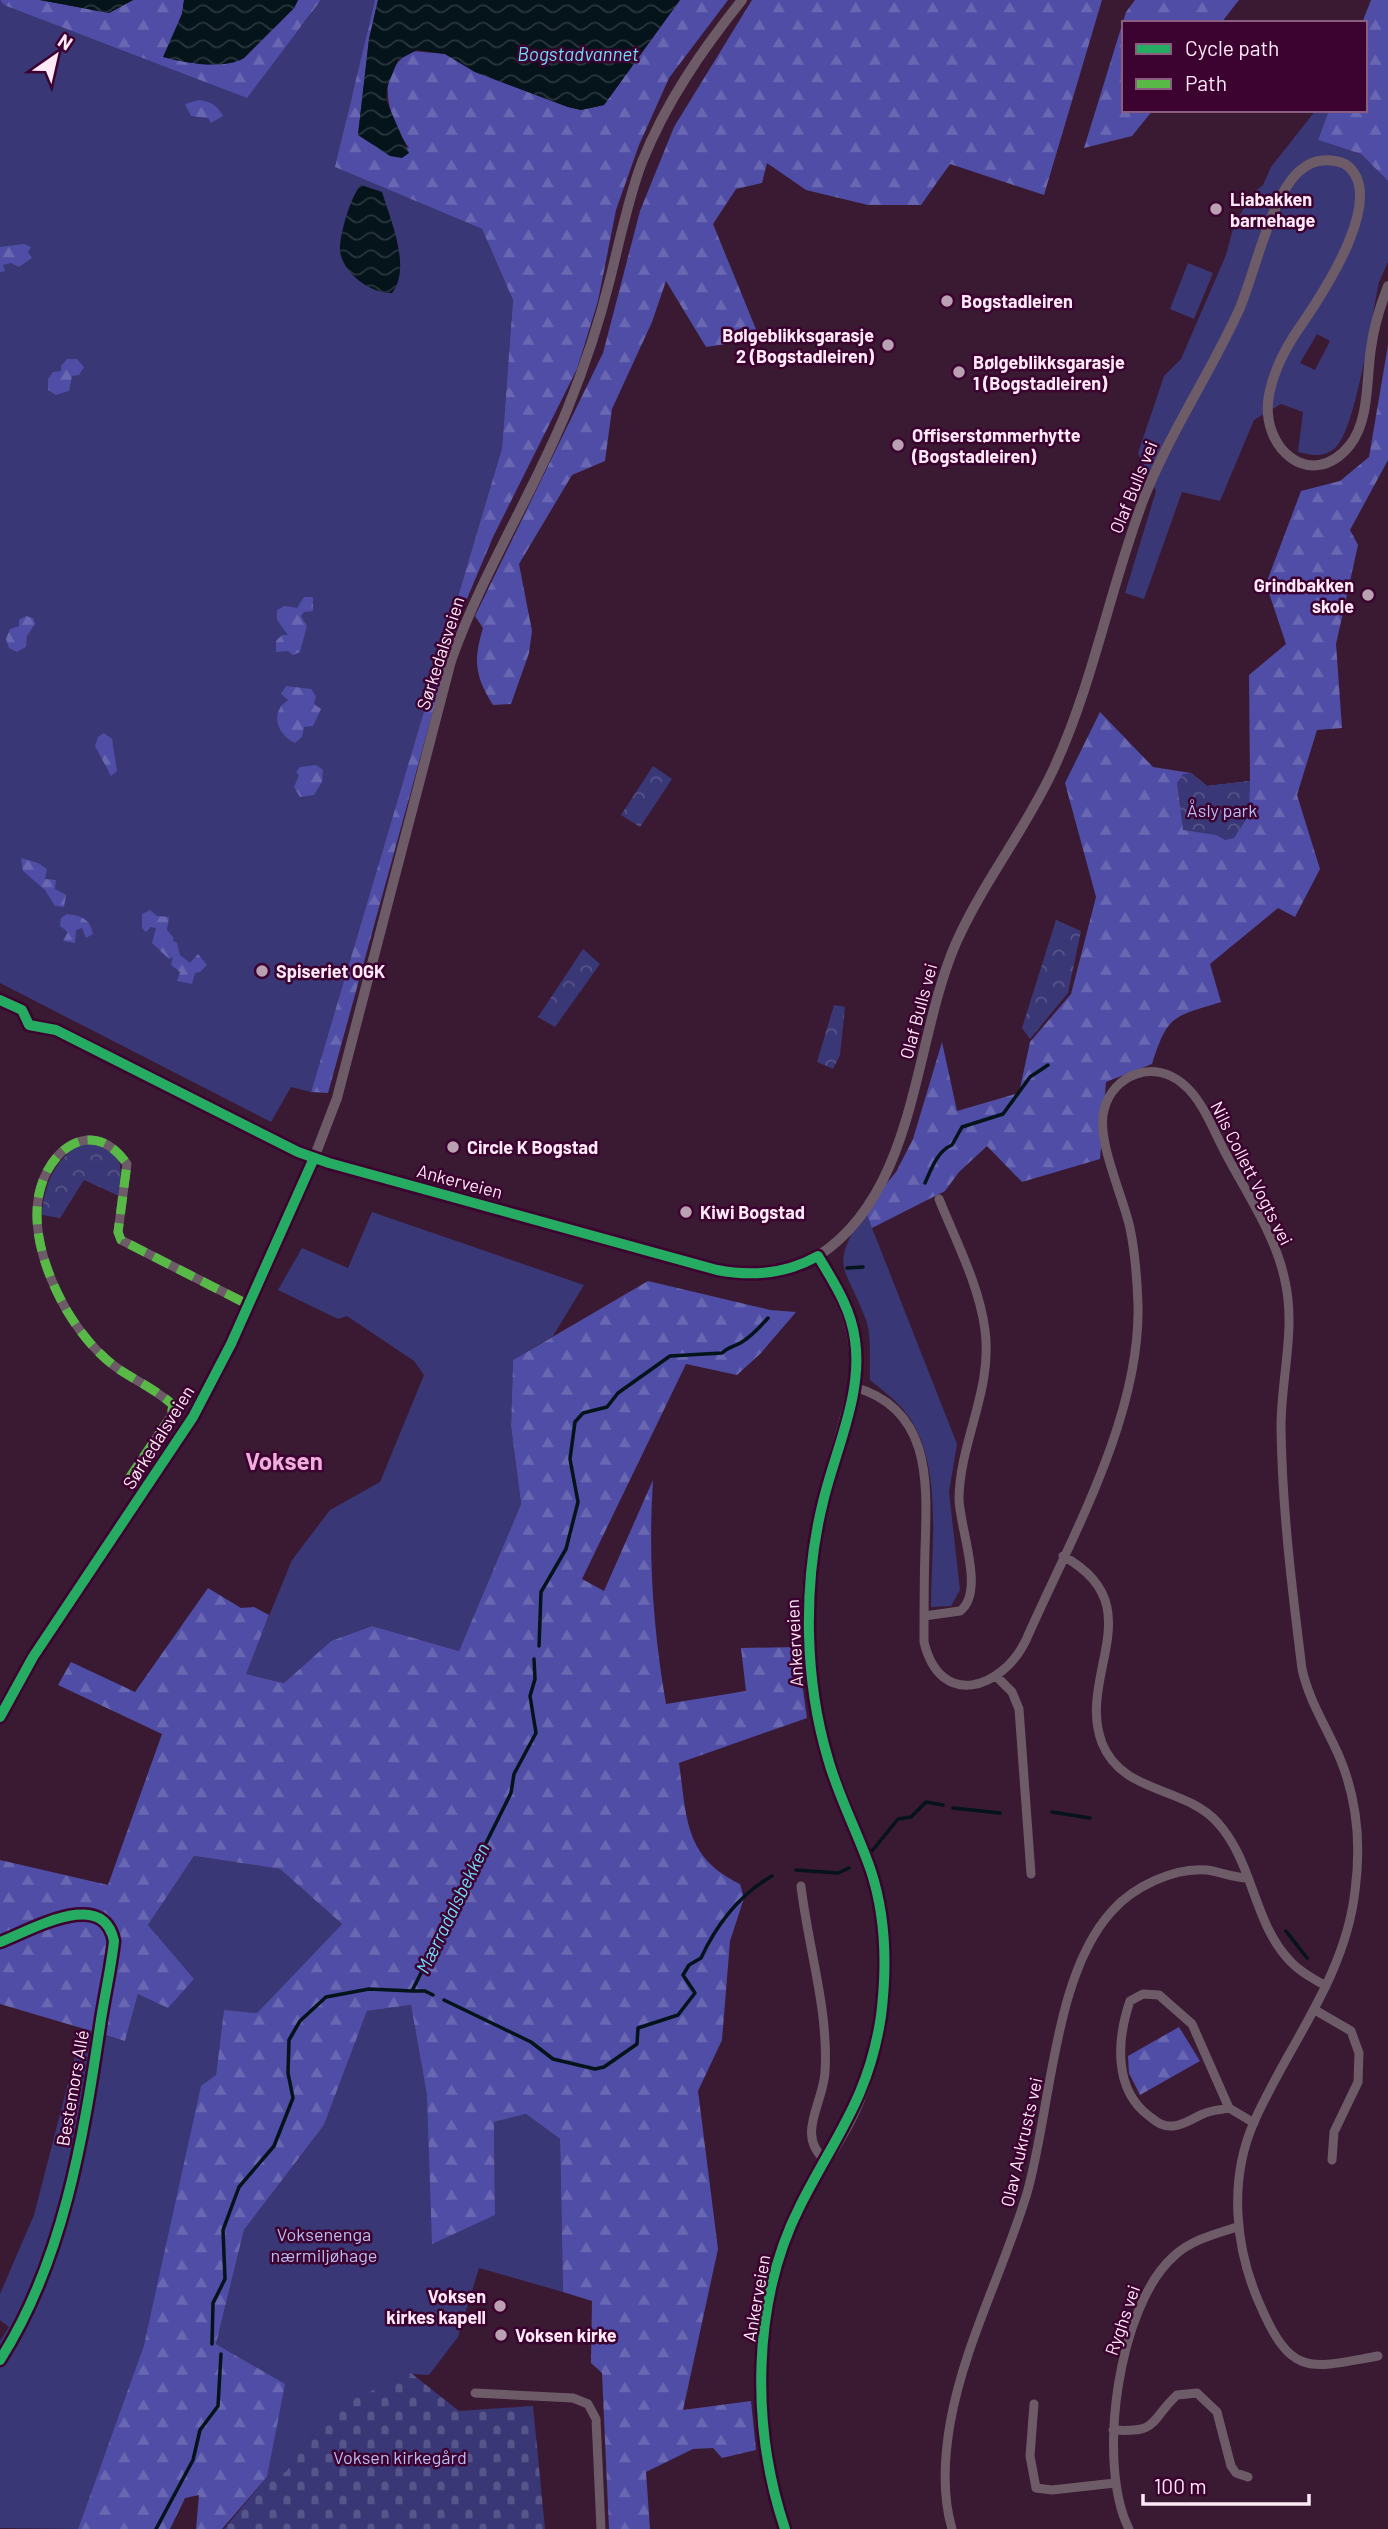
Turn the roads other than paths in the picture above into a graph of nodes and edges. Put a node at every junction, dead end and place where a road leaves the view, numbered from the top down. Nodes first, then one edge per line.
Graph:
1 (743, 0) edge
2 (1370, 184) dead end
3 (1361, 247) dead end
4 (1388, 286) edge
5 (314, 1158) junction
6 (874, 1192) joint
7 (939, 1199) dead end
8 (818, 1256) junction
9 (248, 1305) junction
10 (854, 1387) junction
11 (128, 1480) dead end
12 (1063, 1556) junction
13 (924, 1616) junction
14 (997, 1677) junction
15 (0, 1717) edge
16 (1031, 1874) dead end
17 (1248, 1878) junction
18 (800, 1886) dead end
19 (1326, 1986) junction
20 (1315, 2010) junction
21 (1229, 2108) junction
22 (1254, 2123) junction
23 (1332, 2160) dead end
24 (826, 2161) junction
25 (1237, 2227) junction
26 (1378, 2356) dead end
27 (475, 2393) dead end
28 (1034, 2404) dead end
29 (1113, 2430) junction
30 (1248, 2477) dead end
31 (1115, 2483) junction
32 (601, 2529) edge
33 (785, 2529) edge
34 (952, 2529) edge
35 (1129, 2529) edge

1 - 5 street, Sørkedalsveien
2 - 6 street, Olaf Bulls vei
3 - 4 street
5 - 8 main road, Ankerveien
5 - 9 main road, Sørkedalsveien
6 - 8 street, Ankerveien
7 - 13 street
8 - 10 main road, Ankerveien
9 - 11 street, Sørkedalsveien
9 - 15 main road, Sørkedalsveien
10 - 13 street
10 - 24 main road, Ankerveien
12 - 14 street, Nils Collett Vogts vei
12 - 17 street
12 - 19 street, Nils Collett Vogts vei
13 - 14 street
14 - 16 street
17 - 19 street
17 - 34 street, Olav Aukrusts vei
18 - 24 street
19 - 20 street, Nils Collett Vogts vei
20 - 22 street, Nils Collett Vogts vei
20 - 23 street
21 - 21 street
21 - 22 street
22 - 25 street, Nils Collett Vogts vei
24 - 33 main road, Ankerveien
25 - 26 street, Nils Collett Vogts vei
25 - 29 street, Ryghs vei
27 - 32 street
28 - 31 street
29 - 30 street
29 - 31 street, Ryghs vei
31 - 35 street, Ryghs vei

